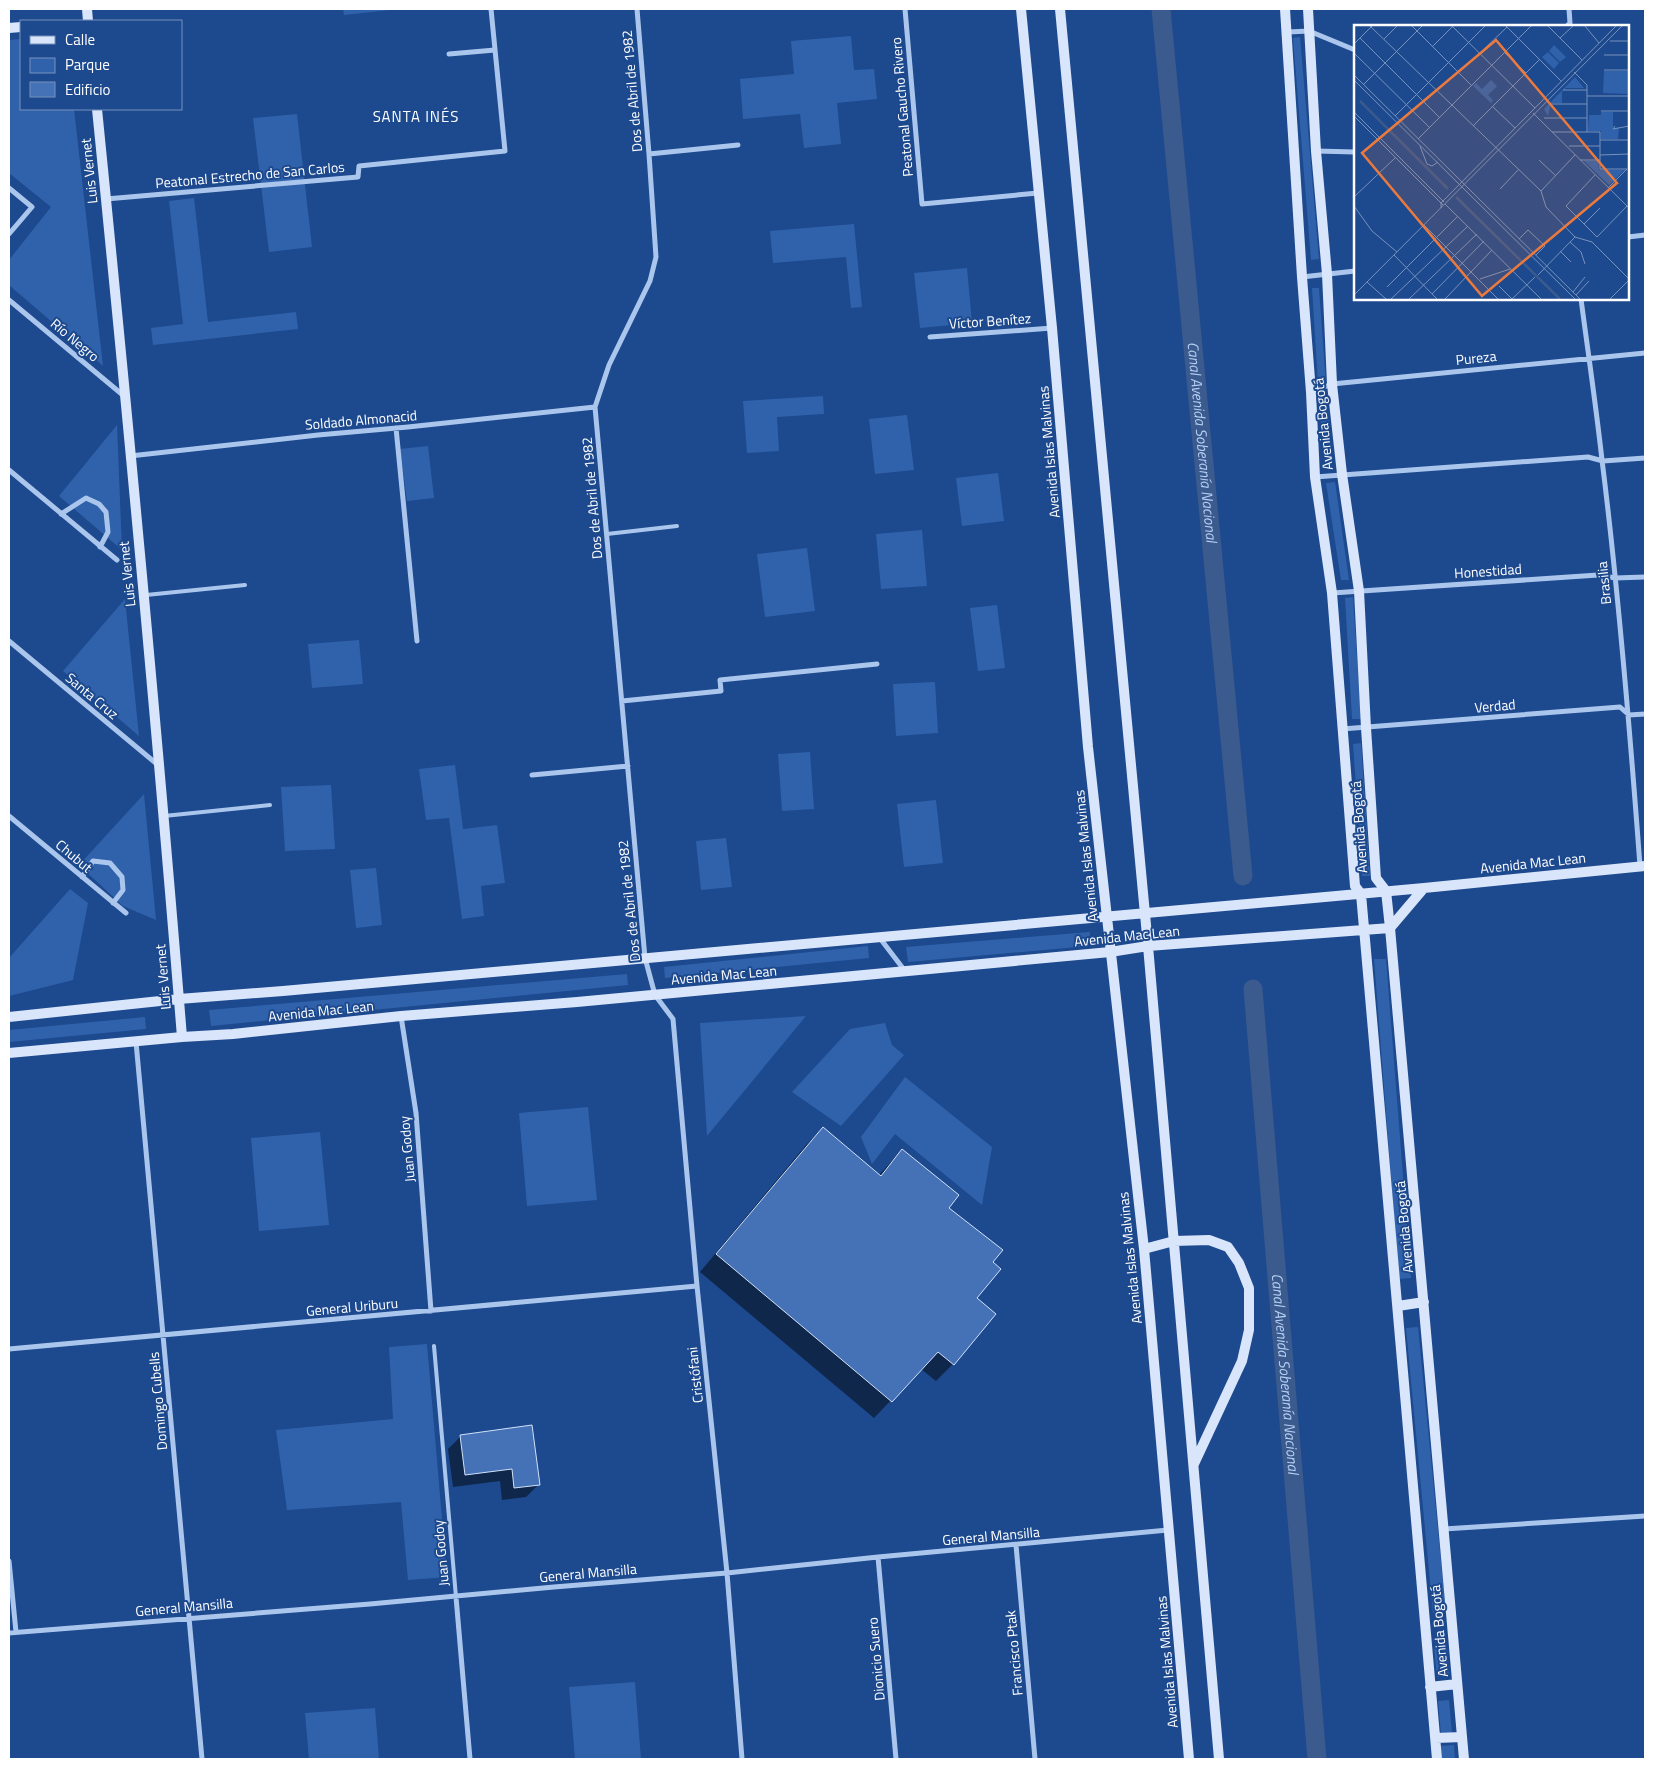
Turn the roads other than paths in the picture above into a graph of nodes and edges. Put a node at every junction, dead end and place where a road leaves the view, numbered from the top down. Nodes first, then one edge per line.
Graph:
1 (491, 9) edge
2 (637, 9) edge
3 (905, 9) edge
4 (1021, 9) edge
5 (1060, 9) edge
6 (1285, 9) edge
7 (1308, 9) edge
8 (1569, 9) edge
9 (1568, 25) edge
10 (1310, 31) junction
11 (1288, 32) junction
12 (495, 50) junction
13 (1354, 50) edge
14 (449, 54) dead end
15 (96, 110) edge
16 (738, 145) dead end
17 (1316, 151) junction
18 (1354, 152) edge
19 (649, 154) junction
20 (9, 188) edge
21 (1038, 193) junction
22 (106, 199) junction
23 (9, 234) edge
24 (1645, 235) edge
25 (1629, 237) edge
26 (1354, 271) edge
27 (1327, 274) junction
28 (1302, 277) junction
29 (9, 300) edge
30 (1581, 300) edge
31 (1052, 328) junction
32 (930, 337) dead end
33 (1645, 352) edge
34 (1589, 358) junction
35 (1332, 384) junction
36 (1311, 392) junction
37 (126, 398) junction
38 (595, 407) junction
39 (396, 428) junction
40 (130, 456) junction
41 (1645, 458) edge
42 (1602, 461) junction
43 (9, 470) edge
44 (1342, 474) junction
45 (1315, 477) junction
46 (61, 514) junction
47 (677, 526) dead end
48 (607, 534) junction
49 (100, 546) junction
50 (117, 560) dead end
51 (1645, 577) edge
52 (1615, 578) junction
53 (246, 585) dead end
54 (1359, 591) junction
55 (1332, 593) junction
56 (143, 595) junction
57 (417, 641) dead end
58 (9, 642) edge
59 (877, 664) dead end
60 (622, 701) junction
61 (1645, 714) edge
62 (1629, 715) junction
63 (1366, 728) junction
64 (1342, 729) junction
65 (628, 766) junction
66 (160, 767) junction
67 (532, 775) dead end
68 (270, 806) dead end
69 (9, 816) edge
70 (164, 816) junction
71 (1643, 866) edge
72 (82, 877) junction
73 (1424, 888) junction
74 (1386, 891) junction
75 (1361, 894) junction
76 (113, 903) junction
77 (126, 913) dead end
78 (1145, 913) junction
79 (1106, 917) junction
80 (1390, 928) junction
81 (1365, 930) junction
82 (879, 937) junction
83 (1148, 946) junction
84 (1110, 952) junction
85 (645, 958) junction
86 (905, 971) junction
87 (654, 995) junction
88 (179, 999) junction
89 (401, 1016) junction
90 (9, 1017) edge
91 (182, 1037) junction
92 (136, 1042) junction
93 (9, 1053) edge
94 (1174, 1241) junction
95 (1144, 1249) junction
96 (697, 1286) junction
97 (1424, 1302) junction
98 (1398, 1306) junction
99 (432, 1312) junction
100 (163, 1335) junction
101 (434, 1346) dead end
102 (9, 1349) edge
103 (1194, 1465) junction
104 (1645, 1516) edge
105 (1444, 1529) junction
106 (1168, 1530) junction
107 (1016, 1545) junction
108 (878, 1557) junction
109 (9, 1561) edge
110 (726, 1573) junction
111 (456, 1597) junction
112 (189, 1618) junction
113 (16, 1632) junction
114 (9, 1633) edge
115 (1457, 1684) junction
116 (1430, 1687) junction
117 (1462, 1737) junction
118 (1436, 1738) junction
119 (202, 1759) edge
120 (470, 1759) edge
121 (742, 1759) edge
122 (896, 1759) edge
123 (1035, 1759) edge
124 (1189, 1759) edge
125 (1219, 1759) edge
126 (1437, 1759) edge
127 (1464, 1759) edge

1 - 12 street
2 - 19 street, Dos de Abril de 1982
3 - 21 street, Peatonal Gaucho Rivero
4 - 21 main road, Avenida Islas Malvinas
5 - 78 main road
6 - 11 main road, Avenida Bogotá
7 - 10 main road, Avenida Bogotá
8 - 9 street
10 - 11 street
10 - 13 street
10 - 17 main road, Avenida Bogotá
11 - 28 main road, Avenida Bogotá
12 - 14 street
12 - 22 street, Peatonal Estrecho de San Carlos
15 - 22 main road, Luis Vernet
16 - 19 street
17 - 18 street
17 - 27 main road, Avenida Bogotá
19 - 38 street, Dos de Abril de 1982
20 - 23 street
21 - 31 main road, Avenida Islas Malvinas
22 - 37 main road, Luis Vernet
24 - 25 street
26 - 27 street
27 - 28 street
27 - 35 main road, Avenida Bogotá
28 - 36 main road, Avenida Bogotá
29 - 37 street, Río Negro
30 - 34 street, Brasilia
31 - 32 street, Víctor Benítez
31 - 79 main road, Avenida Islas Malvinas
33 - 34 street, Pureza
34 - 35 street, Pureza
34 - 42 street, Brasilia
35 - 36 street, Pureza
35 - 44 main road, Avenida Bogotá
36 - 45 main road, Avenida Bogotá
37 - 40 main road, Luis Vernet
38 - 39 street, Soldado Almonacid
38 - 48 street, Dos de Abril de 1982
39 - 40 street, Soldado Almonacid
39 - 57 street
40 - 56 main road, Luis Vernet
41 - 42 street
42 - 44 street
42 - 52 street, Brasilia
43 - 46 street
44 - 45 street
44 - 54 main road, Avenida Bogotá
45 - 55 main road, Avenida Bogotá
46 - 49 street
46 - 49 street
47 - 48 lane
48 - 60 street, Dos de Abril de 1982
49 - 50 street
51 - 52 street, Honestidad
52 - 54 street, Honestidad
52 - 62 street, Brasilia
53 - 56 lane
54 - 55 street, Honestidad
54 - 63 main road, Avenida Bogotá
55 - 64 main road, Avenida Bogotá
56 - 66 main road, Luis Vernet
58 - 66 street, Santa Cruz
59 - 60 street
60 - 65 street, Dos de Abril de 1982
61 - 62 street, Verdad
62 - 63 street, Verdad
62 - 71 street, Brasilia
63 - 64 street, Verdad
63 - 74 main road, Avenida Bogotá
64 - 75 main road, Avenida Bogotá
65 - 67 street
65 - 85 street, Dos de Abril de 1982
66 - 70 main road, Luis Vernet
68 - 70 lane
69 - 72 street, Chubut
70 - 88 main road, Luis Vernet
71 - 73 main road, Avenida Mac Lean
72 - 76 street, Chubut
72 - 76 street
73 - 74 main road, Avenida Mac Lean
73 - 80 main road
74 - 75 main road, Avenida Mac Lean
74 - 80 main road, Avenida Bogotá
75 - 78 main road, Avenida Mac Lean
75 - 81 main road, Avenida Bogotá
76 - 77 street, Chubut
78 - 79 main road, Avenida Mac Lean
78 - 83 main road
79 - 82 main road, Avenida Mac Lean
79 - 84 main road, Avenida Islas Malvinas
80 - 81 main road, Avenida Mac Lean
80 - 97 main road, Avenida Bogotá
81 - 83 main road, Avenida Mac Lean
81 - 98 main road, Avenida Bogotá
82 - 85 main road, Avenida Mac Lean
82 - 86 street
83 - 84 main road, Avenida Mac Lean
83 - 94 main road
84 - 86 main road, Avenida Mac Lean
84 - 95 main road, Avenida Islas Malvinas
85 - 87 street, Dos de Abril de 1982
85 - 88 main road, Avenida Mac Lean
86 - 87 main road, Avenida Mac Lean
87 - 89 main road, Avenida Mac Lean
87 - 96 street, Cristófani
88 - 90 main road, Avenida Mac Lean
88 - 91 main road, Luis Vernet
89 - 91 main road, Avenida Mac Lean
89 - 99 street, Juan Godoy
91 - 92 main road, Avenida Mac Lean
92 - 93 main road, Avenida Mac Lean
92 - 100 street, Domingo Cubells
94 - 95 main road
94 - 103 main road
94 - 103 main road
95 - 106 main road, Avenida Islas Malvinas
96 - 99 street, General Uriburu
96 - 110 street, Cristófani
97 - 98 main road
97 - 105 main road, Avenida Bogotá
98 - 116 main road, Avenida Bogotá
99 - 100 street, General Uriburu
100 - 102 street, General Uriburu
100 - 112 street, Domingo Cubells
101 - 111 lane, Juan Godoy
103 - 125 main road
104 - 105 street
105 - 115 main road, Avenida Bogotá
106 - 107 street, General Mansilla
106 - 124 main road, Avenida Islas Malvinas
107 - 108 street, General Mansilla
107 - 123 street, Francisco Ptak
108 - 110 street, General Mansilla
108 - 122 street, Dionicio Suero
109 - 113 street
110 - 111 street, General Mansilla
110 - 121 street, Cristófani
111 - 112 street, General Mansilla
111 - 120 street, Juan Godoy
112 - 113 street, General Mansilla
112 - 119 street, Domingo Cubells
113 - 114 street, General Mansilla
115 - 116 main road
115 - 117 main road, Avenida Bogotá
116 - 118 main road, Avenida Bogotá
117 - 118 main road
117 - 127 main road, Avenida Bogotá
118 - 126 main road, Avenida Bogotá

